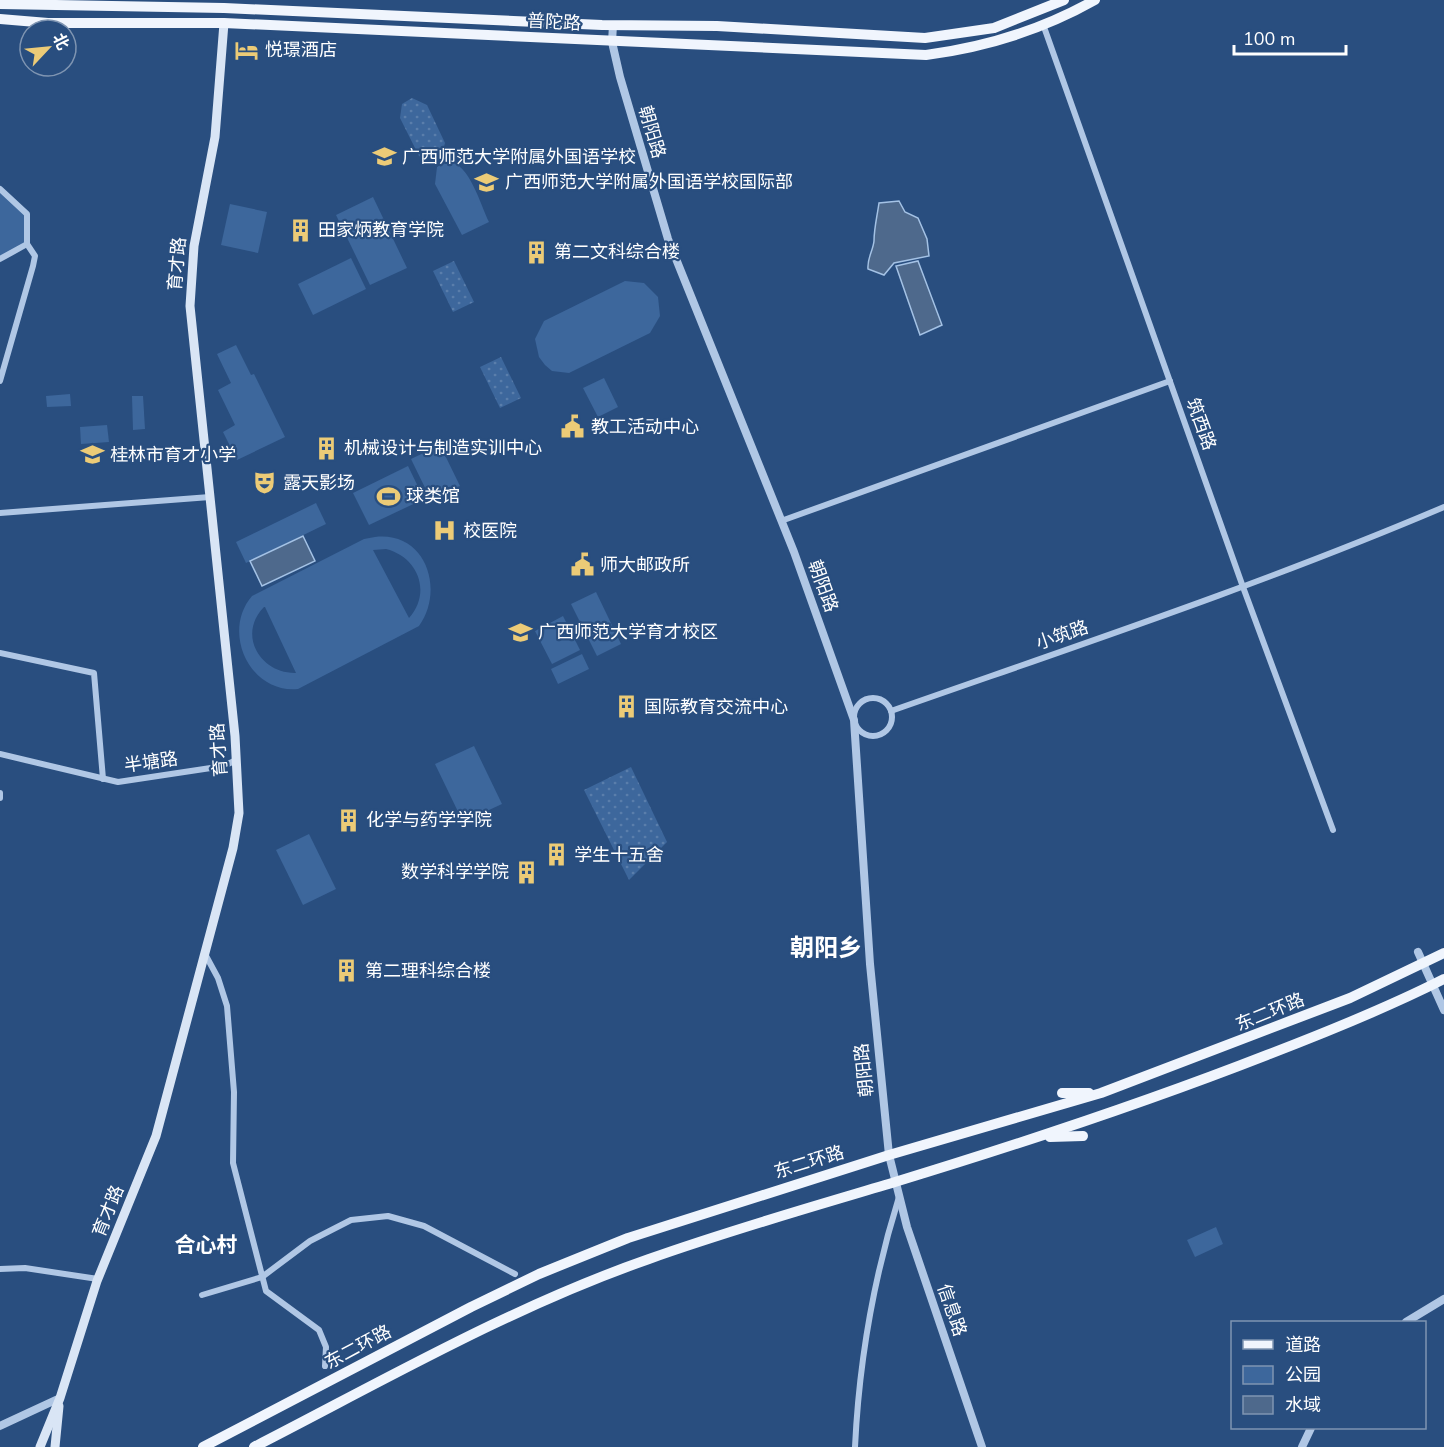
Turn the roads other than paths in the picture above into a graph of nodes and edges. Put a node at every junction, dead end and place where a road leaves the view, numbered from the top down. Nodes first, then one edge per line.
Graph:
1 (1064, 0) edge
2 (1095, 0) edge
3 (0, 4) edge
4 (224, 4) edge
5 (0, 19) edge
6 (224, 23) junction
7 (612, 25) junction
8 (1044, 27) junction
9 (612, 42) junction
10 (0, 189) edge
11 (27, 244) junction
12 (0, 259) edge
13 (0, 381) edge
14 (1170, 381) junction
15 (210, 497) junction
16 (1444, 507) edge
17 (0, 513) edge
18 (781, 521) junction
19 (1243, 586) junction
20 (0, 653) edge
21 (891, 711) junction
22 (854, 720) junction
23 (0, 754) edge
24 (236, 760) junction
25 (103, 779) junction
26 (0, 793) edge
27 (0, 798) edge
28 (1333, 830) dead end
29 (1418, 952) dead end
30 (1444, 953) edge
31 (205, 954) junction
32 (1424, 964) junction
33 (1439, 981) edge
34 (1444, 1010) edge
35 (1062, 1093) dead end
36 (1101, 1093) junction
37 (1083, 1136) dead end
38 (1038, 1137) junction
39 (889, 1155) junction
40 (896, 1181) junction
41 (899, 1197) junction
42 (0, 1269) edge
43 (515, 1274) dead end
44 (262, 1277) junction
45 (98, 1279) junction
46 (202, 1295) dead end
47 (1444, 1299) edge
48 (1409, 1321) edge
49 (325, 1366) dead end
50 (60, 1398) junction
51 (0, 1426) edge
52 (1311, 1429) edge
53 (40, 1447) edge
54 (55, 1447) edge
55 (203, 1447) edge
56 (254, 1447) edge
57 (855, 1447) edge
58 (982, 1447) edge
59 (1302, 1447) edge

1 - 7 main road, 普陀路
2 - 8 main road, 普陀路
3 - 4 main road, 普陀路
4 - 6 street
4 - 7 main road, 普陀路
5 - 6 main road, 普陀路
6 - 9 main road, 普陀路
6 - 15 main road, 育才路
7 - 9 street, 朝阳路
8 - 9 main road, 普陀路
8 - 14 street, 筑西路
9 - 18 street, 朝阳路
10 - 11 street
11 - 12 street
11 - 13 street
14 - 18 street
14 - 19 street, 筑西路
15 - 17 street
15 - 24 main road, 育才路
16 - 19 street, 小筑路
18 - 22 street, 朝阳路
19 - 21 street, 小筑路
19 - 28 street, 筑西路
20 - 25 street
21 - 22 street
21 - 22 street
22 - 39 street, 朝阳路
23 - 25 street, 半塘路
24 - 25 street, 半塘路
24 - 31 main road, 育才路
26 - 27 street
29 - 32 street
30 - 32 main road, 东二环路
31 - 44 street
31 - 45 main road, 育才路
32 - 33 street
32 - 36 main road, 东二环路
33 - 34 street
33 - 38 main road
35 - 36 main road
36 - 39 main road, 东二环路
37 - 38 main road
38 - 40 main road
39 - 40 street, 朝阳路
39 - 55 main road, 东二环路
40 - 41 street, 信息路
40 - 56 main road
41 - 57 street
41 - 58 street, 信息路
42 - 45 street
43 - 44 street
44 - 46 street
44 - 49 street
45 - 50 main road, 育才路
47 - 48 street
50 - 51 street
50 - 53 main road, 育才路
50 - 54 main road
52 - 59 street

